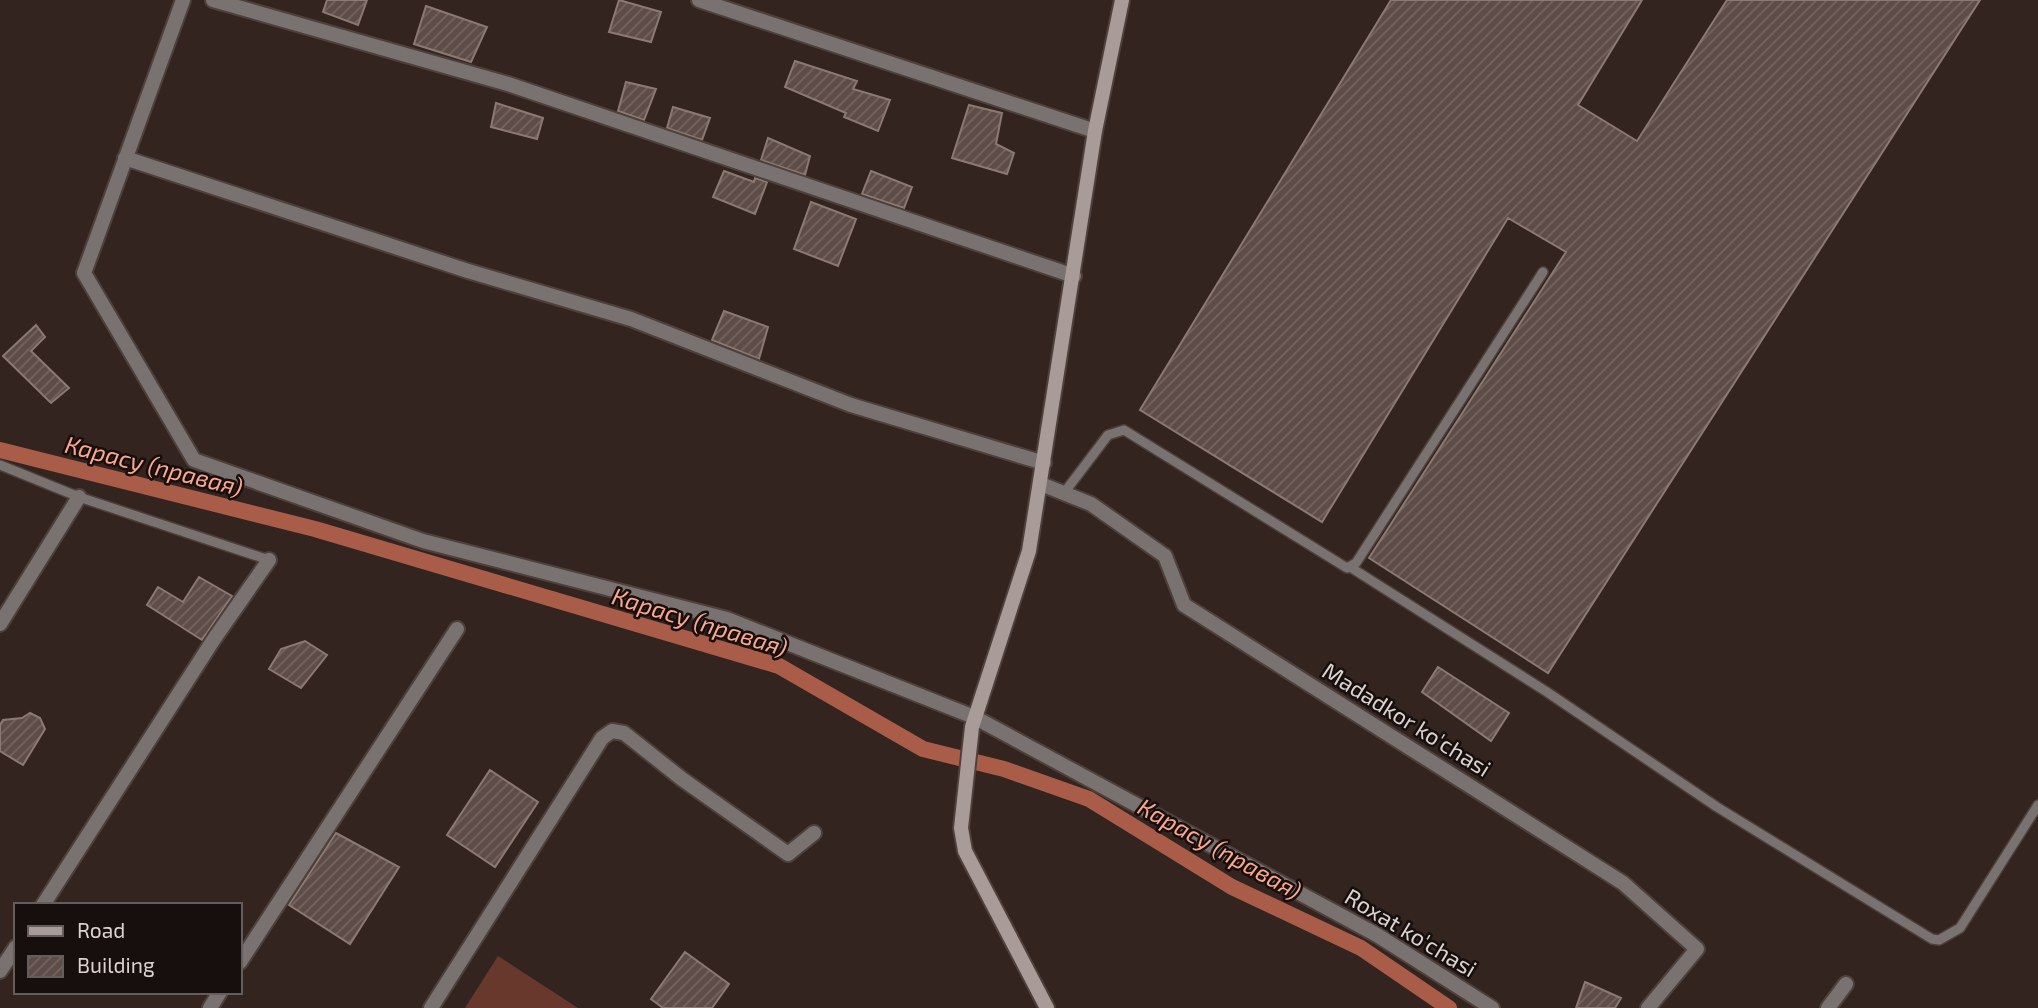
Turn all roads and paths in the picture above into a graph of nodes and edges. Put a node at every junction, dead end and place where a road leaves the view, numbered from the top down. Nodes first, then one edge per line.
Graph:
1 (183, 0) edge
2 (213, 0) edge
3 (699, 0) edge
4 (1122, 0) edge
5 (1095, 131) junction
6 (125, 158) junction
7 (1543, 272) dead end
8 (1073, 276) junction
9 (1044, 463) junction
10 (0, 465) edge
11 (1041, 484) junction
12 (1064, 493) junction
13 (79, 497) junction
14 (270, 560) joint
15 (1350, 567) junction
16 (0, 624) edge
17 (457, 629) dead end
18 (973, 722) junction
19 (2038, 805) edge
20 (814, 832) dead end
21 (44, 903) edge
22 (14, 950) edge
23 (242, 959) edge
24 (0, 971) edge
25 (1846, 984) dead end
26 (431, 1008) edge
27 (1047, 1008) edge
28 (1492, 1008) edge
29 (1648, 1008) edge
30 (1828, 1008) edge

1 - 6 street
2 - 8 street
3 - 5 street
4 - 5 main road
5 - 8 main road
6 - 9 street
6 - 18 street, Roxat ko'chasi
7 - 15 lane
8 - 9 main road
9 - 11 main road
10 - 13 lane
11 - 12 street, Madadkor ko'chasi
11 - 18 main road
12 - 15 lane
12 - 29 street, Madadkor ko'chasi
13 - 14 lane
13 - 16 street
14 - 21 street
15 - 19 lane
17 - 23 street
18 - 27 main road
18 - 28 street, Roxat ko'chasi
20 - 26 street
22 - 24 street
25 - 30 street

